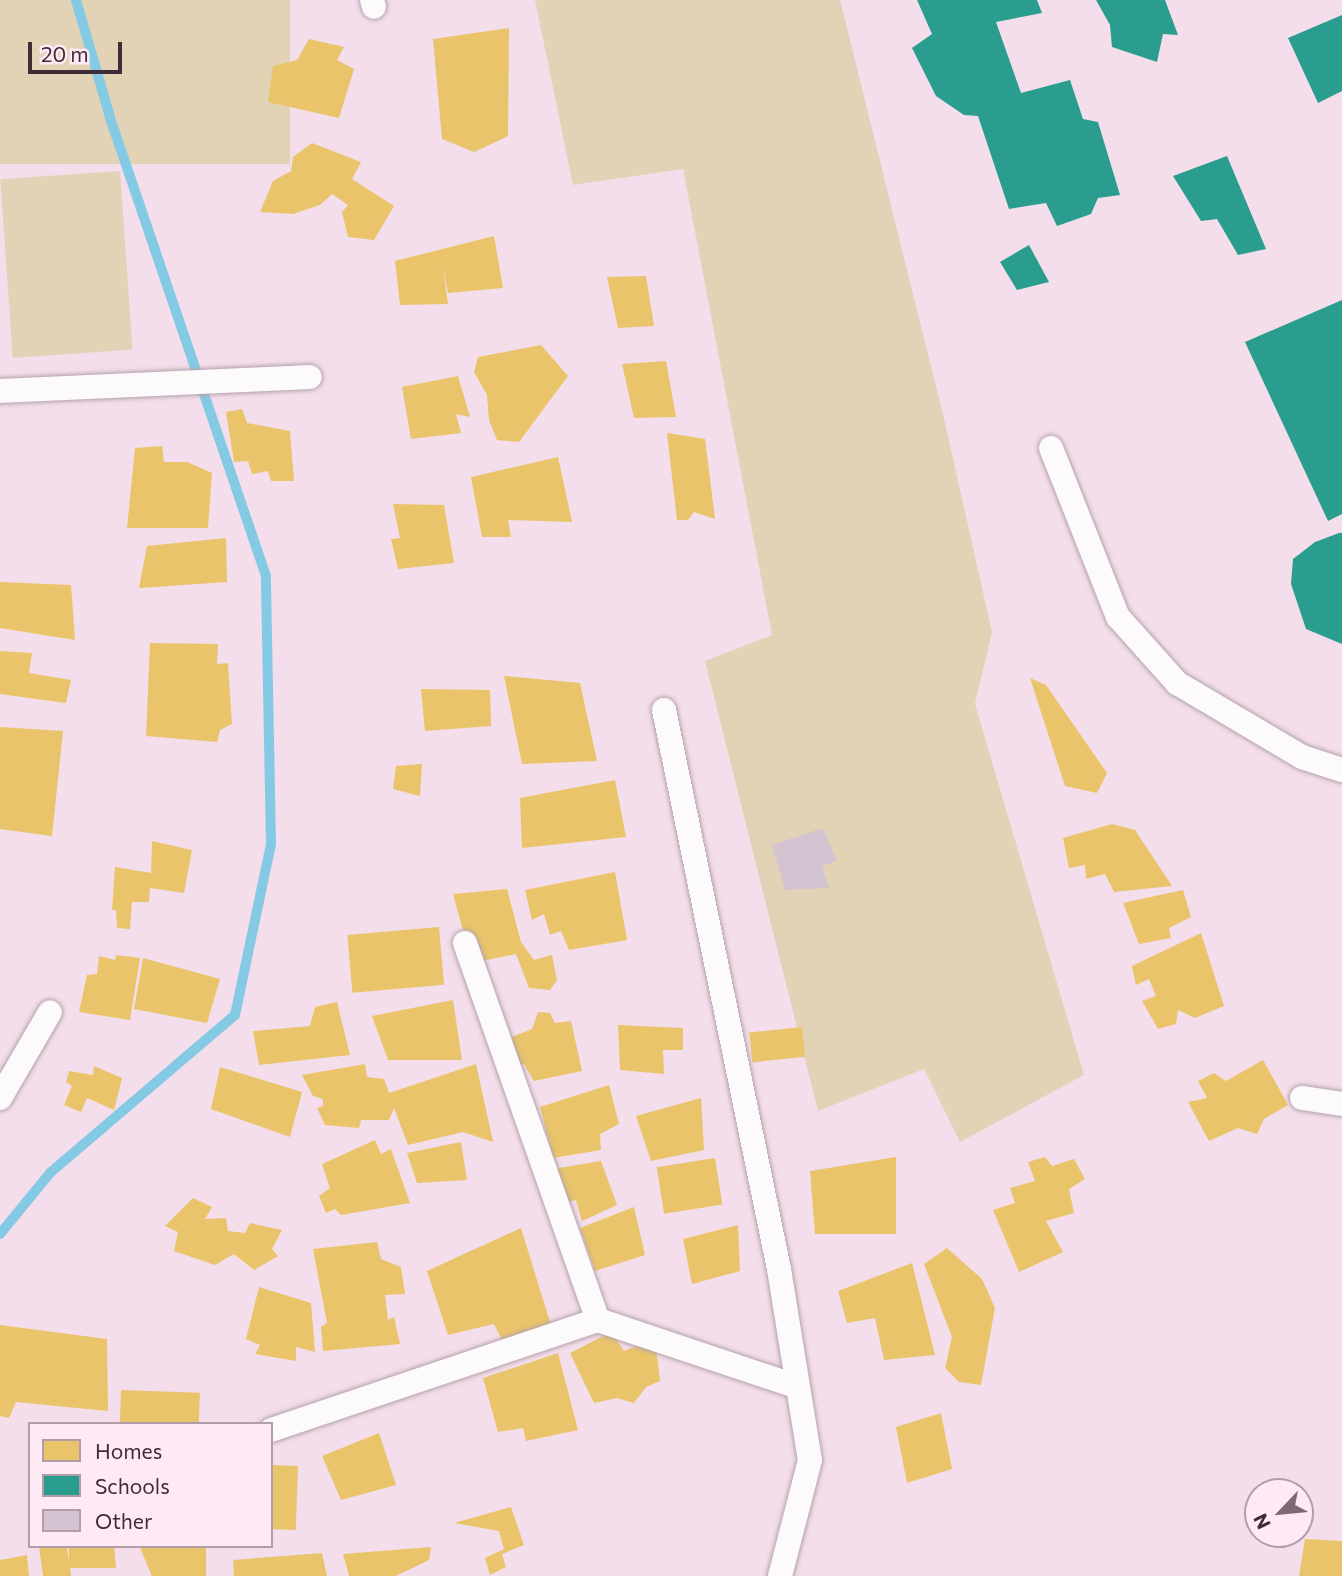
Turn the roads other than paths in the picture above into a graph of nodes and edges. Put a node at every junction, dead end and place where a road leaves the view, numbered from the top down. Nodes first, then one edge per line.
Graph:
1 (310, 377) dead end
2 (0, 391) edge
3 (1051, 448) dead end
4 (664, 710) dead end
5 (1342, 770) edge
6 (465, 943) dead end
7 (50, 1012) dead end
8 (0, 1098) edge
9 (1303, 1098) dead end
10 (1342, 1104) edge
11 (598, 1320) junction
12 (798, 1387) junction
13 (273, 1429) edge
14 (780, 1576) edge

1 - 2 street
3 - 5 street
4 - 12 street
6 - 11 street
7 - 8 street
9 - 10 street
11 - 12 street
11 - 13 street
12 - 14 street

